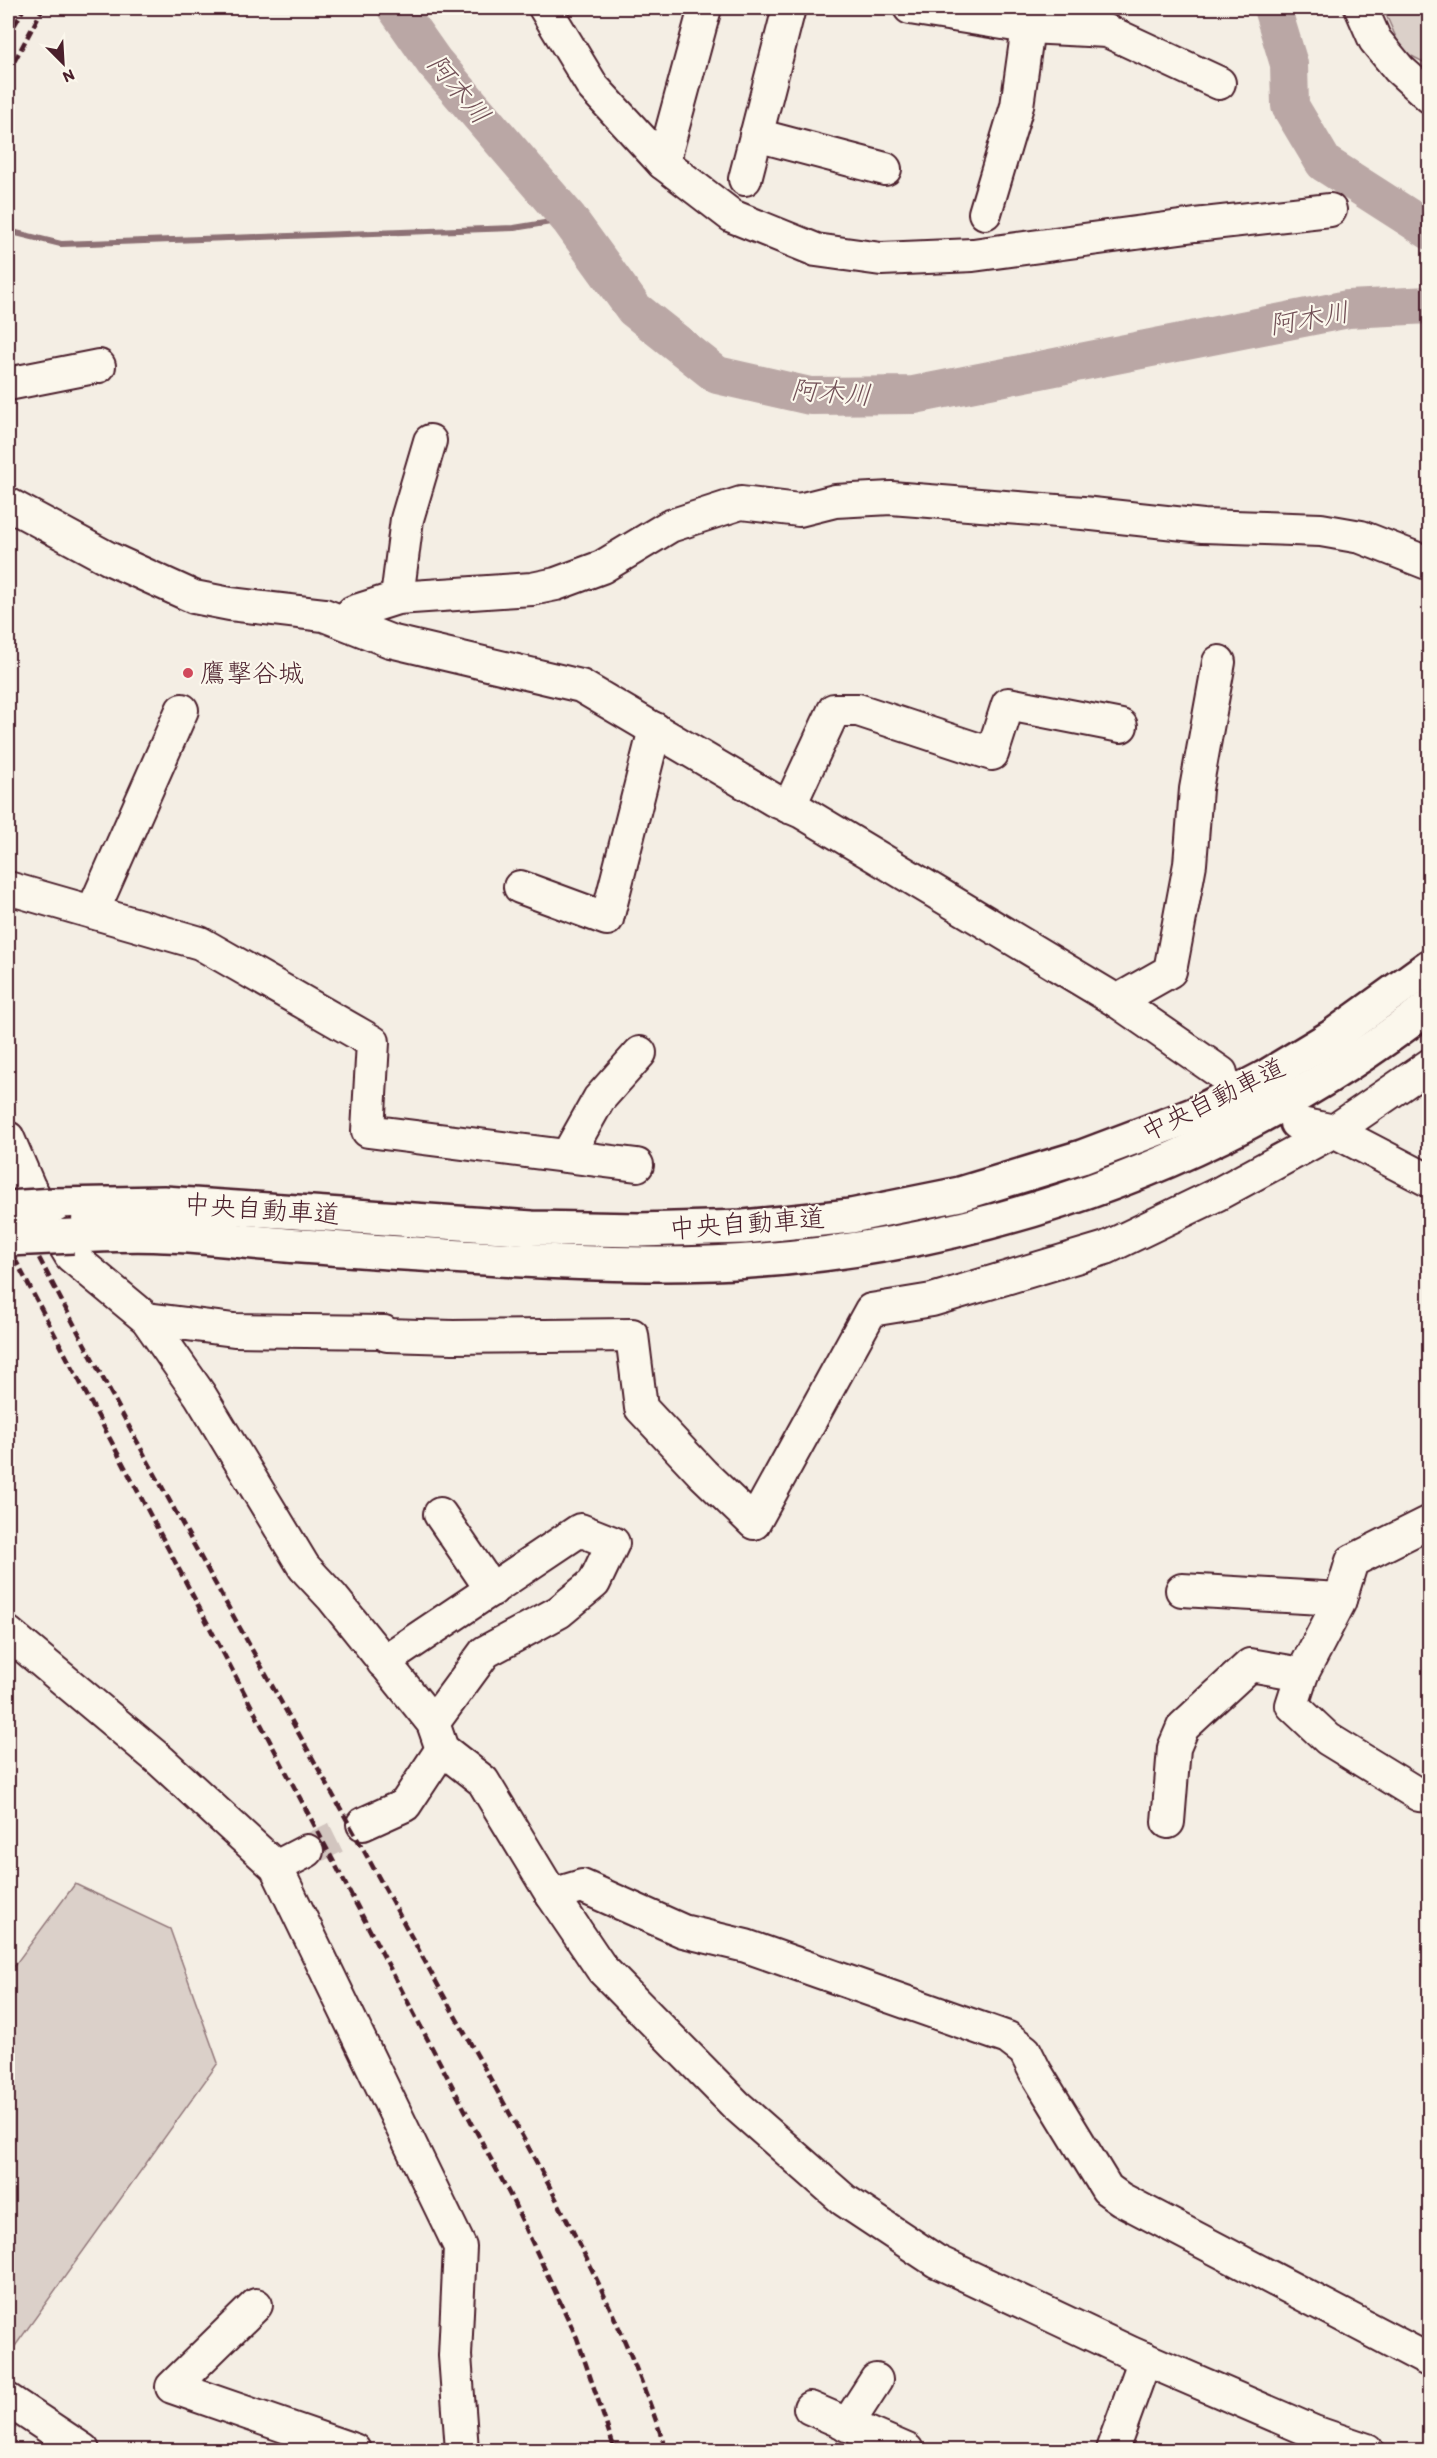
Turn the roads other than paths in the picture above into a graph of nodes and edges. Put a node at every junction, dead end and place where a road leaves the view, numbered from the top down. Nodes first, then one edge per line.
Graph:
1 (545, 8) edge
2 (705, 8) edge
3 (789, 8) edge
4 (910, 8) edge
5 (1361, 8) edge
6 (1028, 27) junction
7 (1219, 83) dead end
8 (1430, 97) edge
9 (756, 135) junction
10 (663, 164) junction
11 (885, 169) dead end
12 (745, 179) dead end
13 (1330, 210) dead end
14 (985, 213) dead end
15 (99, 366) dead end
16 (8, 384) edge
17 (430, 441) dead end
18 (8, 504) edge
19 (1430, 564) edge
20 (397, 598) junction
21 (345, 622) junction
22 (1219, 662) dead end
23 (182, 710) dead end
24 (1121, 726) dead end
25 (655, 729) junction
26 (789, 807) junction
27 (520, 887) dead end
28 (8, 888) edge
29 (93, 911) junction
30 (1430, 966) edge
31 (1117, 1002) junction
32 (1430, 1006) edge
33 (640, 1053) dead end
34 (1430, 1065) edge
35 (1221, 1073) dead end
36 (1296, 1123) dead end
37 (1334, 1131) junction
38 (8, 1138) edge
39 (567, 1156) junction
40 (637, 1165) dead end
41 (1430, 1181) edge
42 (8, 1208) edge
43 (8, 1239) edge
44 (147, 1319) junction
45 (440, 1514) dead end
46 (1430, 1522) edge
47 (492, 1590) junction
48 (1182, 1590) dead end
49 (1340, 1599) junction
50 (8, 1633) edge
51 (383, 1662) junction
52 (1302, 1674) junction
53 (438, 1736) junction
54 (1430, 1796) edge
55 (1168, 1822) dead end
56 (363, 1824) tunnel mouth
57 (307, 1851) tunnel mouth
58 (276, 1867) junction
59 (552, 1894) junction
60 (256, 2305) dead end
61 (1145, 2359) junction
62 (1430, 2361) edge
63 (876, 2380) dead end
64 (8, 2401) edge
65 (810, 2408) dead end
66 (847, 2425) junction
67 (285, 2439) edge
68 (83, 2451) edge
69 (354, 2451) edge
70 (462, 2451) edge
71 (907, 2451) edge
72 (1112, 2451) edge
73 (1367, 2451) edge

1 - 10 street
2 - 10 street
3 - 9 street
4 - 6 street
5 - 8 street
6 - 7 street
6 - 14 street
9 - 11 street
9 - 12 street
10 - 13 street
15 - 16 street
17 - 20 street
18 - 21 street
19 - 20 street
20 - 21 street
21 - 25 street
22 - 31 street
23 - 29 street
24 - 26 street
25 - 26 street
25 - 27 street
26 - 31 street
28 - 29 street
29 - 39 street
30 - 42 highway, 中央自動車道, bridge
31 - 35 street
32 - 43 highway, 中央自動車道, bridge
33 - 39 street
34 - 37 street
36 - 37 street
37 - 41 street
37 - 44 street
38 - 44 street
39 - 40 street
44 - 51 street
45 - 47 street
46 - 49 street
47 - 51 street
47 - 53 street
48 - 49 street
49 - 52 street
50 - 58 street
51 - 53 street
52 - 54 street
52 - 55 street
53 - 56 street
53 - 59 street
57 - 58 street
58 - 70 street
59 - 61 street
59 - 62 street
60 - 67 street
61 - 72 street
61 - 73 street
63 - 66 street
64 - 68 street
65 - 66 street
66 - 71 street
67 - 69 street

